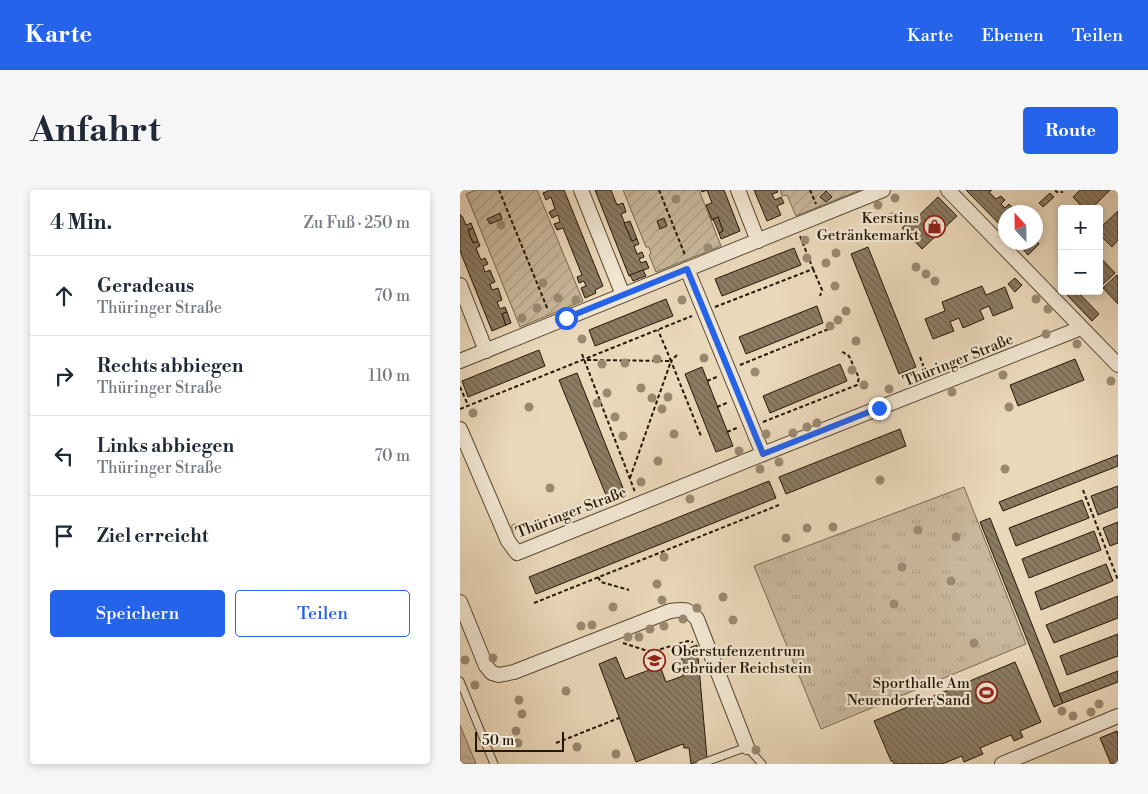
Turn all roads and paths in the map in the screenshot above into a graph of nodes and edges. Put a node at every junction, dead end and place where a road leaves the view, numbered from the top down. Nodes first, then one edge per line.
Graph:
1 (499, 190) edge
2 (581, 190) edge
3 (659, 190) edge
4 (738, 190) edge
5 (883, 190) edge
6 (948, 190) edge
7 (1055, 190) edge
8 (1063, 192) dead end
9 (796, 225) junction
10 (758, 241) junction
11 (689, 268) junction
12 (813, 269) junction
13 (460, 284) edge
14 (623, 295) junction
15 (820, 296) dead end
16 (704, 311) junction
17 (553, 323) junction
18 (836, 326) dead end
19 (1082, 328) junction
20 (658, 330) junction
21 (486, 351) junction
22 (841, 352) dead end
23 (582, 354) dead end
24 (677, 355) dead end
25 (920, 357) dead end
26 (584, 360) junction
27 (460, 361) edge
28 (671, 361) junction
29 (1118, 365) edge
30 (728, 370) junction
31 (460, 386) edge
32 (932, 388) junction
33 (468, 406) junction
34 (460, 409) edge
35 (752, 427) junction
36 (460, 429) edge
37 (701, 436) dead end
38 (763, 454) junction
39 (630, 478) junction
40 (1083, 490) dead end
41 (639, 503) junction
42 (779, 505) dead end
43 (598, 577) junction
44 (1118, 580) edge
45 (629, 590) dead end
46 (460, 602) edge
47 (534, 603) dead end
48 (605, 638) junction
49 (707, 646) junction
50 (460, 681) edge
51 (1118, 716) edge
52 (619, 718) dead end
53 (556, 743) dead end
54 (747, 747) junction
55 (1009, 762) edge
56 (494, 764) edge
57 (700, 764) edge
58 (762, 764) edge

1 - 17 path
2 - 14 street
3 - 11 path
4 - 10 street
5 - 9 street
6 - 19 street
7 - 8 path
9 - 10 street
9 - 12 path
10 - 11 street
11 - 14 street
11 - 16 street
12 - 15 path
12 - 16 path
13 - 21 street
14 - 17 street
16 - 20 path
16 - 30 street
17 - 21 street
18 - 30 path
19 - 29 street
19 - 32 street, Thüringer Straße
20 - 26 path
20 - 28 path
21 - 27 street
22 - 35 path
23 - 26 path
24 - 28 path
25 - 32 path
26 - 28 path
26 - 33 path
26 - 39 path
28 - 37 path
28 - 39 path
30 - 35 street
31 - 33 path
32 - 38 street, Thüringer Straße
33 - 34 path
35 - 38 street
36 - 41 street, Thüringer Straße
38 - 41 street, Thüringer Straße
39 - 41 path
40 - 44 path
42 - 43 path
43 - 45 path
43 - 47 path
46 - 48 street
48 - 49 path
48 - 49 street
49 - 54 street
50 - 56 lane
51 - 55 street
52 - 53 path
54 - 57 lane
54 - 58 lane

